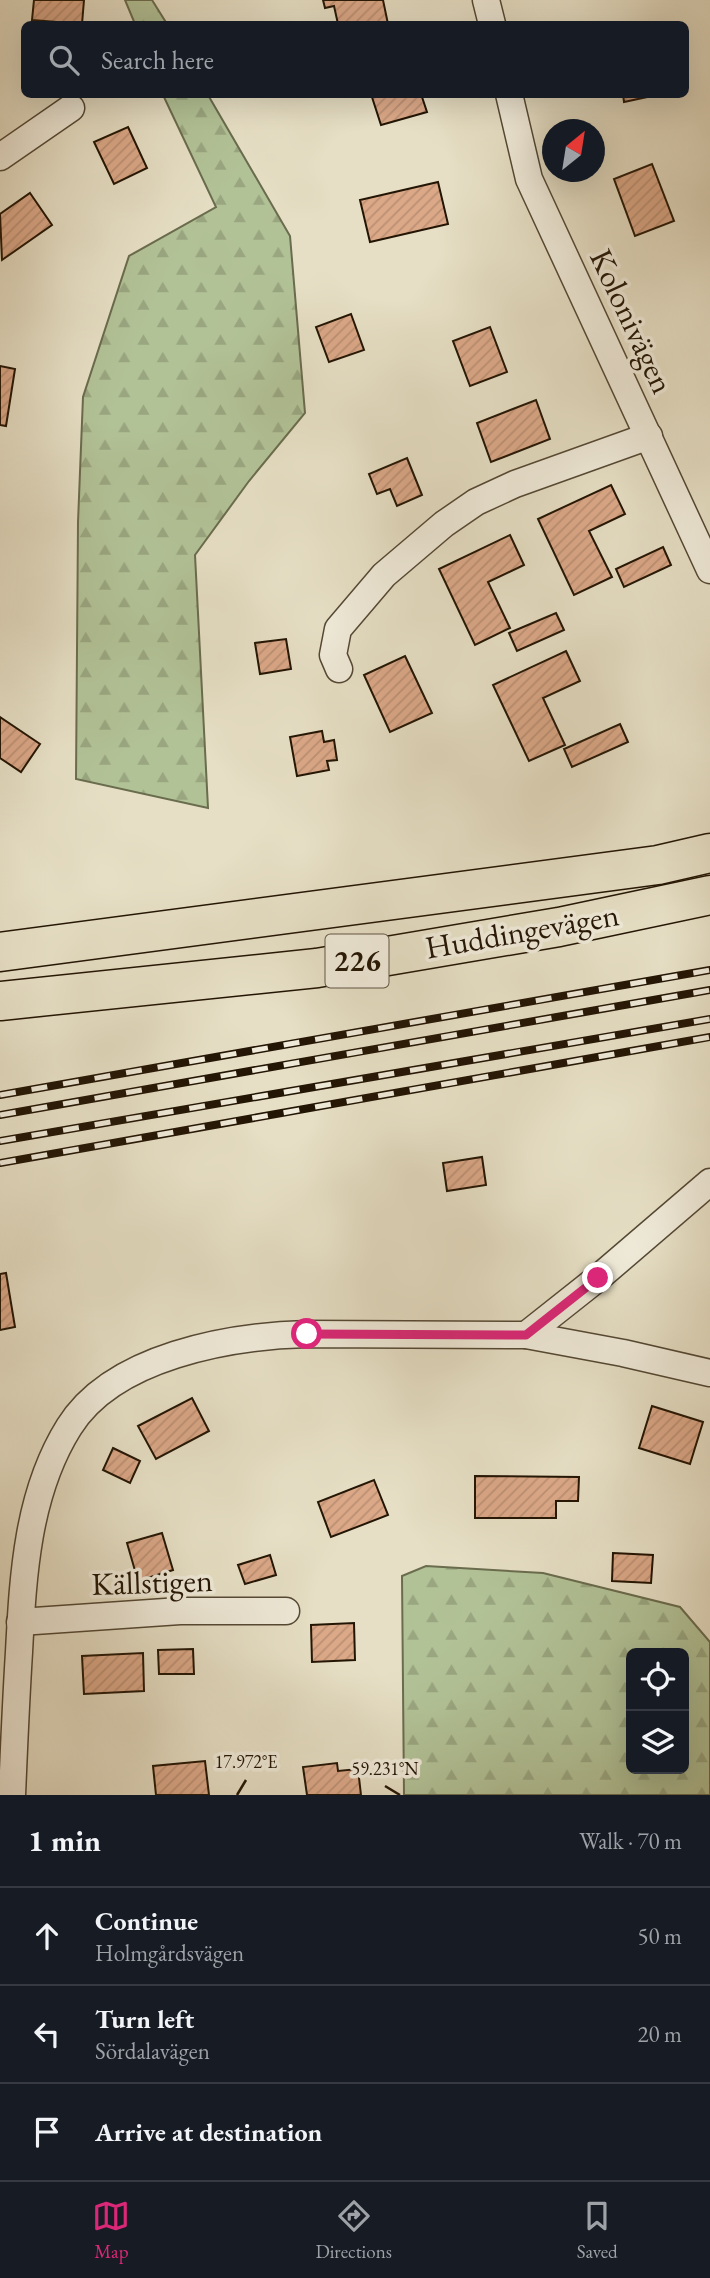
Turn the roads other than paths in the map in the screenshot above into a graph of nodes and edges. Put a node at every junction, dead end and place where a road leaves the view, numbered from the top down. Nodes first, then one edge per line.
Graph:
1 (486, 0) edge
2 (491, 21) edge
3 (510, 98) edge
4 (71, 108) dead end
5 (0, 157) edge
6 (649, 436) junction
7 (710, 570) edge
8 (339, 669) dead end
9 (710, 853) edge
10 (710, 895) edge
11 (0, 952) edge
12 (0, 1001) edge
13 (710, 1182) edge
14 (526, 1335) junction
15 (710, 1373) edge
16 (286, 1611) dead end
17 (20, 1622) junction
18 (12, 1795) edge

1 - 2 street
3 - 6 street, Kolonivägen
4 - 5 street
6 - 7 street, Kolonivägen
6 - 8 street
9 - 11 main road, Huddingevägen / 226
10 - 12 main road, Huddingevägen / 226
13 - 14 street
14 - 15 street
14 - 17 street
16 - 17 street, Källstigen
17 - 18 street

